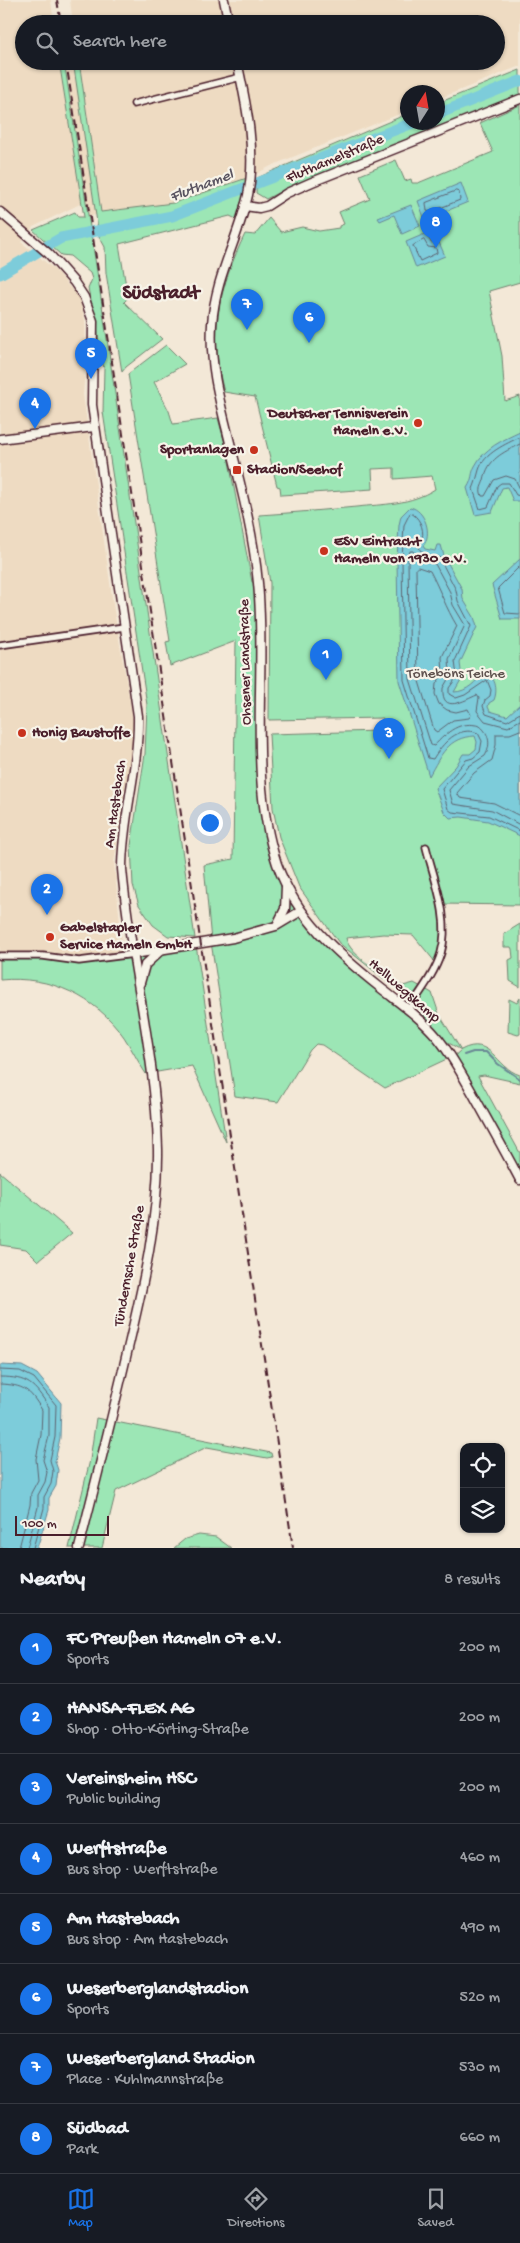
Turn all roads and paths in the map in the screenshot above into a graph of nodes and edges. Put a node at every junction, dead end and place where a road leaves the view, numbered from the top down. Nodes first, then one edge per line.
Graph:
1 (224, 0) edge
2 (227, 15) edge
3 (239, 70) edge
4 (241, 77) junction
5 (520, 99) edge
6 (134, 104) dead end
7 (246, 202) junction
8 (0, 212) edge
9 (94, 427) junction
10 (0, 439) edge
11 (124, 626) junction
12 (0, 645) edge
13 (426, 847) dead end
14 (286, 884) junction
15 (301, 911) junction
16 (276, 926) junction
17 (162, 950) junction
18 (134, 954) junction
19 (0, 956) edge
20 (139, 993) junction
21 (409, 1009) junction
22 (520, 1180) edge
23 (79, 1548) edge

1 - 2 main road
3 - 4 main road, Ohsener Landstraße
4 - 6 street
4 - 7 main road, Ohsener Landstraße
5 - 7 main road, Fluthamelstraße
7 - 14 main road, Ohsener Landstraße
8 - 9 main road, Am Hastebach
9 - 10 main road
9 - 11 main road, Am Hastebach
11 - 12 street
11 - 18 main road, Am Hastebach
13 - 21 street
14 - 15 main road, Hellwegskamp
14 - 16 main road
15 - 16 main road
15 - 21 main road, Hellwegskamp
16 - 17 main road
17 - 18 main road
17 - 20 main road
18 - 19 street
18 - 20 main road, Tündernsche Straße
20 - 23 main road, Tündernsche Straße
21 - 22 main road, Hellwegskamp

